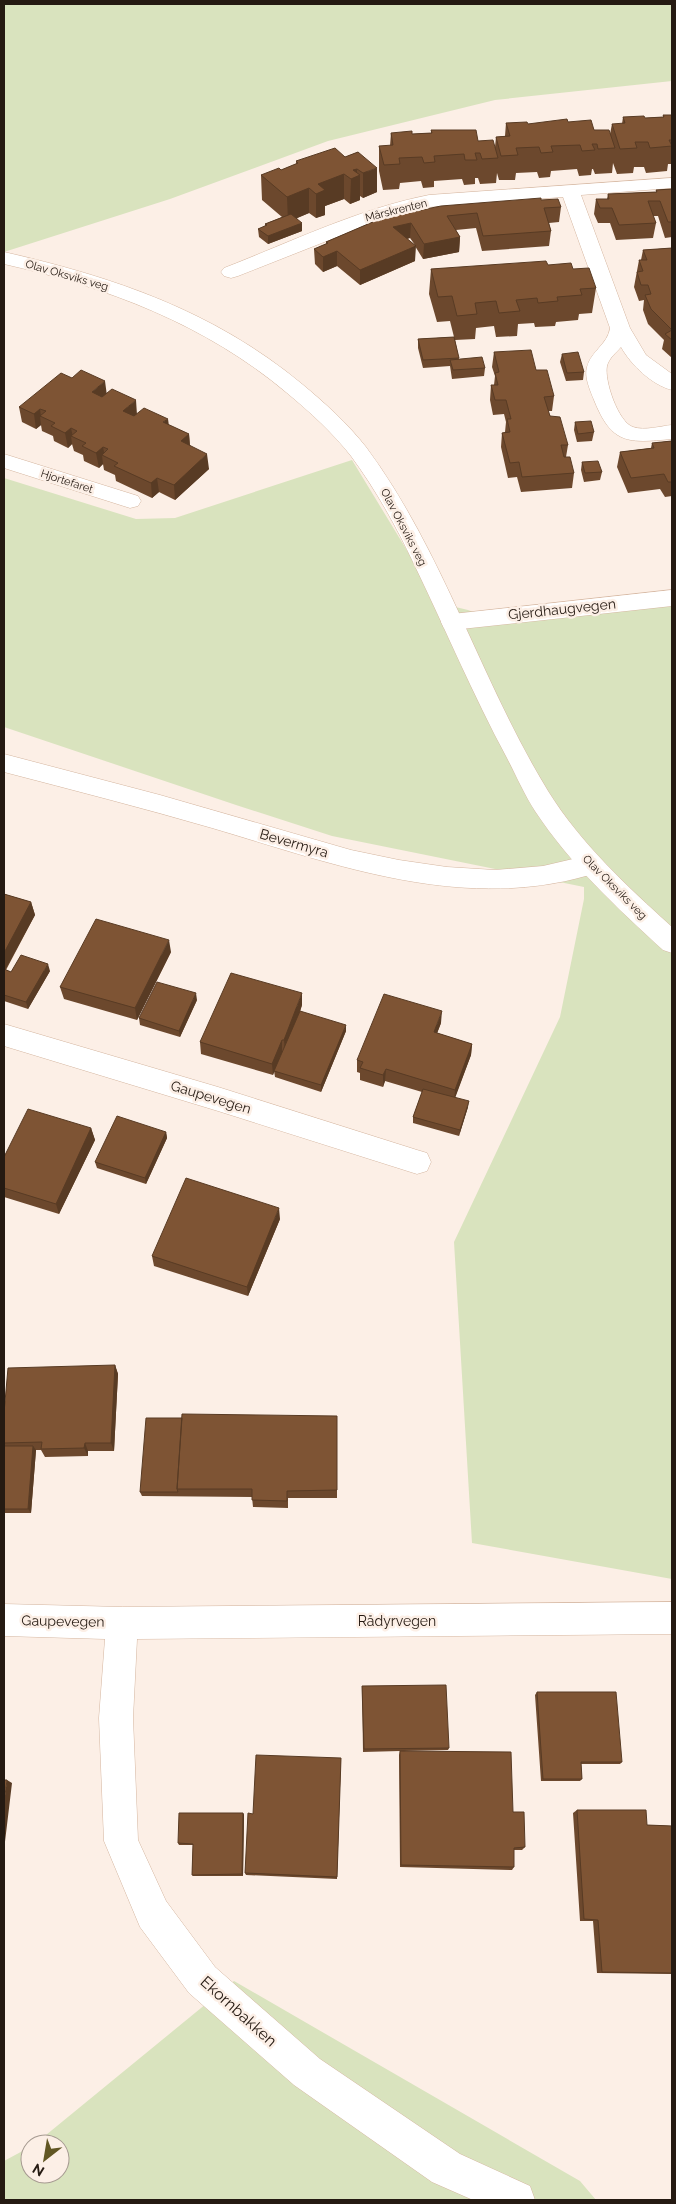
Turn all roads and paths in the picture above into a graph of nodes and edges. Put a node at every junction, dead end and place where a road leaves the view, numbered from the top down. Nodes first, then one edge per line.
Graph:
1 (672, 183) edge
2 (570, 190) junction
3 (4, 258) edge
4 (231, 272) dead end
5 (620, 328) junction
6 (672, 384) edge
7 (672, 432) edge
8 (4, 461) edge
9 (130, 501) dead end
10 (672, 598) edge
11 (452, 622) junction
12 (4, 763) edge
13 (590, 865) junction
14 (672, 943) edge
15 (4, 1035) edge
16 (417, 1162) dead end
17 (672, 1618) edge
18 (4, 1620) edge
19 (122, 1623) junction
20 (516, 2200) edge

1 - 2 street, Mårskrenten
2 - 4 street, Mårskrenten
2 - 5 street
3 - 11 street, Olav Oksviks veg
5 - 6 street
5 - 7 street
8 - 9 street, Hjortefaret
10 - 11 street, Gjerdhaugvegen
11 - 13 street, Olav Oksviks veg
12 - 13 street, Bevermyra
13 - 14 street, Olav Oksviks veg
15 - 16 street, Gaupevegen
17 - 19 street, Rådyrvegen
18 - 19 street, Gaupevegen
19 - 20 street, Ekornbakken

